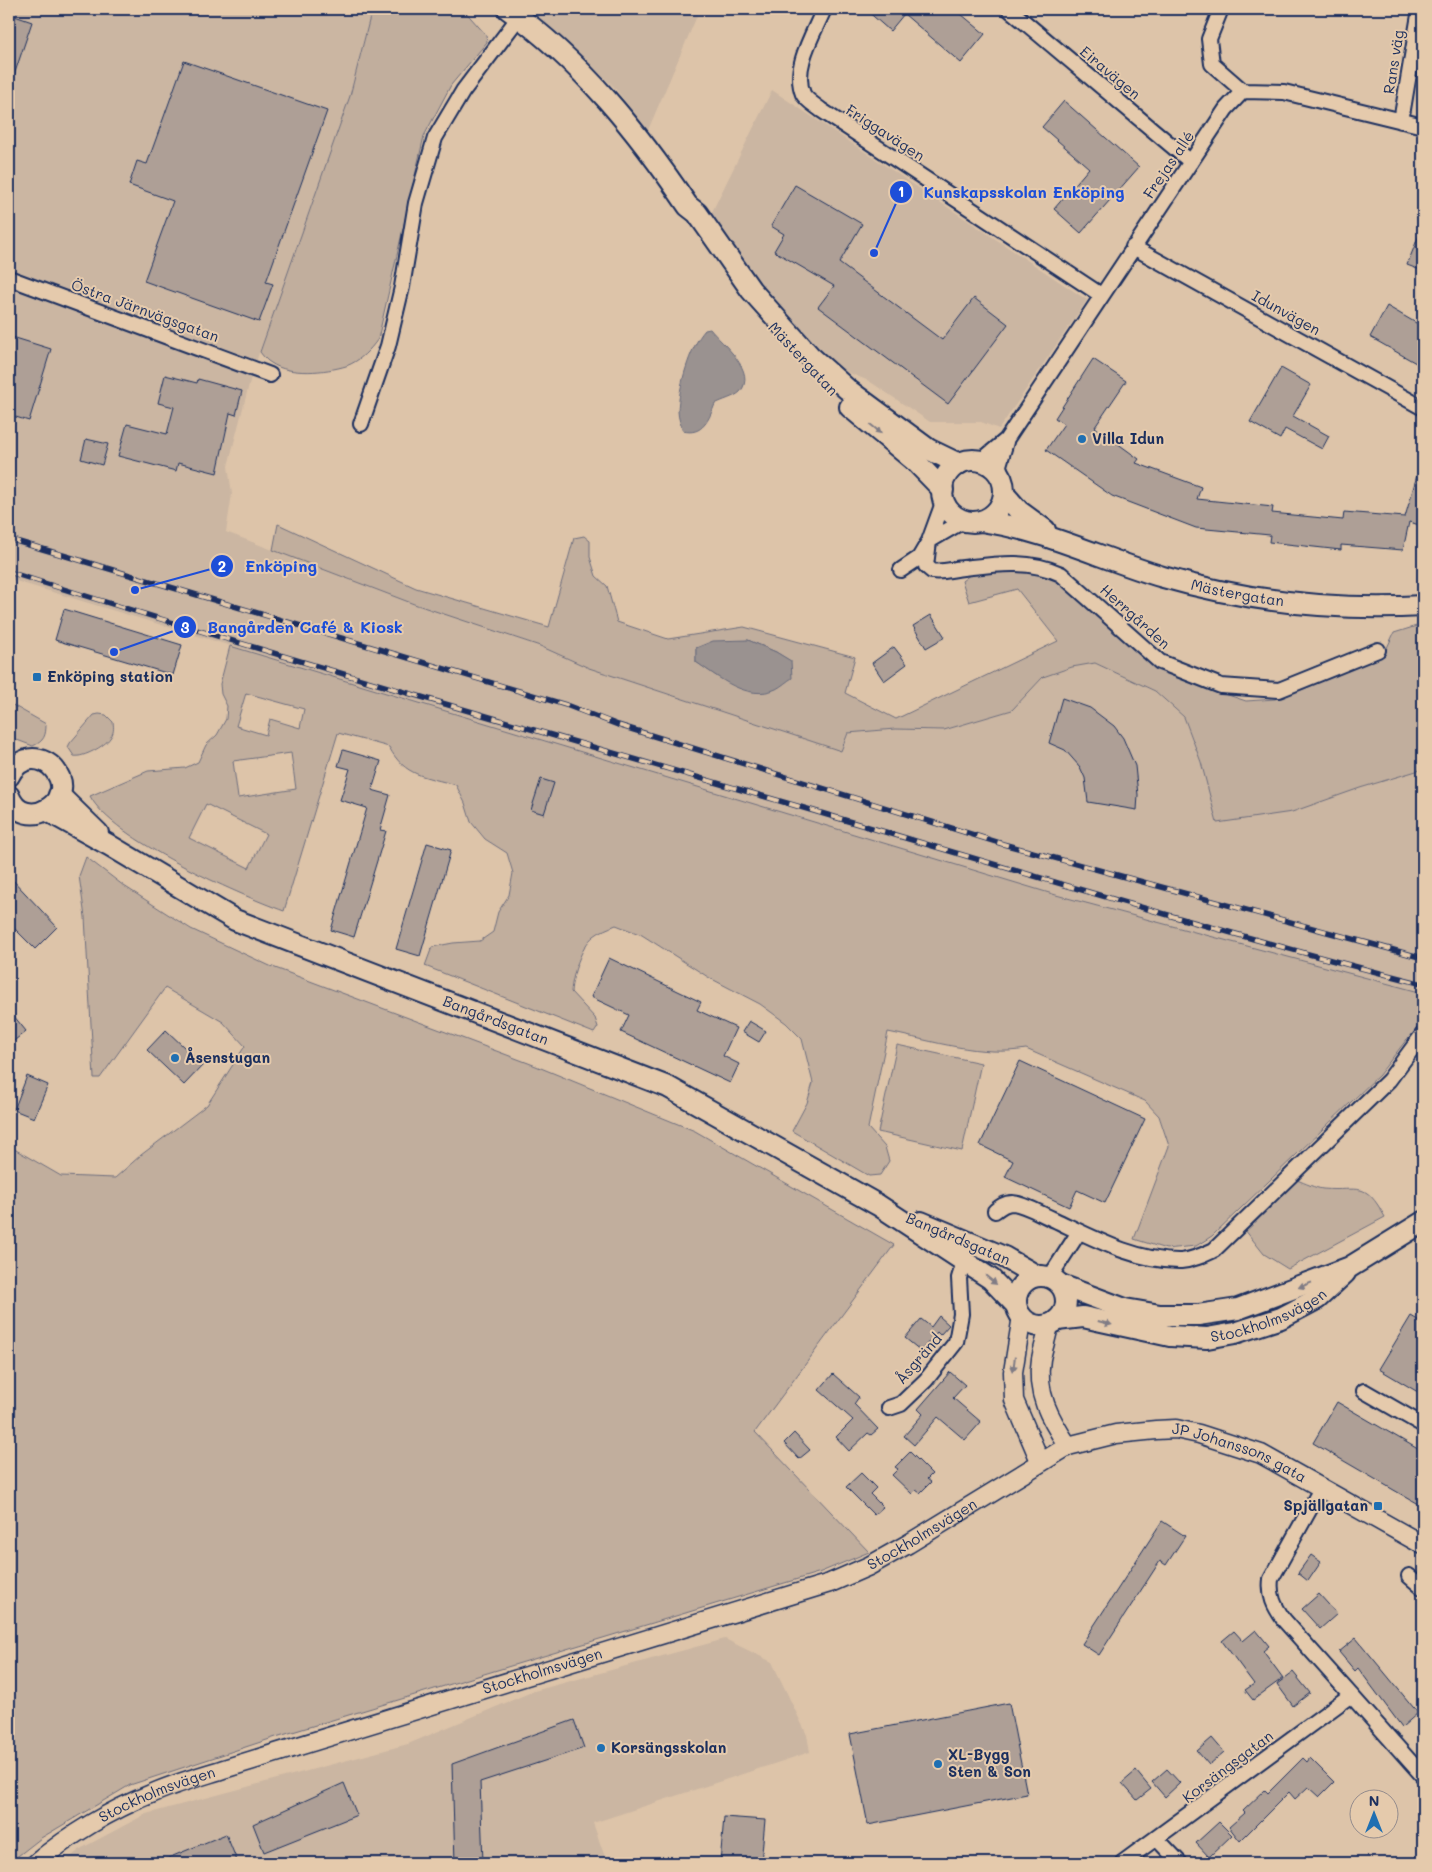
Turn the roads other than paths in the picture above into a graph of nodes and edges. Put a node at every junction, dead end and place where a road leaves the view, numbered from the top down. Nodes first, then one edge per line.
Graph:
1 (824, 9) edge
2 (1009, 9) edge
3 (1221, 9) edge
4 (1420, 9) edge
5 (514, 13) edge
6 (1243, 91) junction
7 (1401, 121) junction
8 (1423, 126) edge
9 (1191, 162) junction
10 (688, 206) junction
11 (1133, 247) junction
12 (9, 278) edge
13 (1101, 295) junction
14 (270, 375) dead end
15 (1423, 408) edge
16 (361, 424) dead end
17 (1006, 440) junction
18 (981, 461) junction
19 (959, 464) junction
20 (1003, 487) junction
21 (943, 495) junction
22 (973, 520) junction
23 (1059, 540) junction
24 (929, 541) junction
25 (901, 570) dead end
26 (1423, 606) edge
27 (1378, 650) dead end
28 (16, 759) edge
29 (9, 776) edge
30 (60, 795) junction
31 (13, 808) edge
32 (46, 810) junction
33 (110, 845) junction
34 (1423, 1034) edge
35 (878, 1204) junction
36 (995, 1211) dead end
37 (1423, 1222) edge
38 (1079, 1232) junction
39 (964, 1262) junction
40 (1350, 1267) junction
41 (1049, 1279) junction
42 (1019, 1310) junction
43 (1053, 1323) junction
44 (1364, 1391) dead end
45 (889, 1408) dead end
46 (1423, 1425) edge
47 (1068, 1446) junction
48 (1040, 1461) junction
49 (1322, 1487) junction
50 (1423, 1545) edge
51 (1410, 1576) dead end
52 (1423, 1588) edge
53 (1351, 1695) junction
54 (1423, 1776) edge
55 (1157, 1839) junction
56 (36, 1863) edge
57 (1122, 1863) edge
58 (1180, 1863) edge

1 - 13 street, Friggavägen
2 - 9 street, Eiravägen
3 - 6 street
4 - 7 street, Rans väg
5 - 10 main road, Mästergatan
5 - 16 street
6 - 7 street
6 - 9 street, Frejas allé
7 - 8 street
9 - 11 street, Frejas allé
10 - 19 main road, Mästergatan
10 -> 21 main road, Mästergatan
11 - 13 street, Frejas allé
11 - 15 street, Idunvägen
12 - 14 street, Östra Järnvägsgatan
13 - 17 street, Frejas allé
17 - 18 street, Frejas allé
17 - 20 street, Frejas allé
18 - 19 main road
18 - 20 main road, Mästergatan
19 - 21 main road
20 - 22 main road
20 - 23 main road, Mästergatan
21 - 22 main road, Mästergatan
21 - 24 street
22 - 23 main road, Mästergatan
22 - 24 street
23 - 26 main road, Mästergatan
24 - 25 street
24 - 27 street, Herrgården
28 - 29 main road
28 - 30 main road
30 - 32 main road
30 - 33 main road, Bangårdsgatan
31 - 32 main road
32 - 33 main road, Bangårdsgatan
33 - 35 main road, Bangårdsgatan
34 - 38 street
35 - 39 main road, Bangårdsgatan
35 - 41 main road, Bangårdsgatan
36 - 38 street
37 - 40 main road, Stockholmsvägen
38 - 41 street
39 -> 42 main road, Bangårdsgatan
39 - 45 street, Åsgränd
40 -> 41 main road, Stockholmsvägen
43 -> 40 main road, Stockholmsvägen
41 - 42 main road
41 - 43 main road
42 - 43 main road
42 -> 48 street
43 - 47 street
44 - 46 street
47 - 48 street, Stockholmsvägen
47 - 49 street, JP Johanssons gata
48 - 56 street, Stockholmsvägen
49 - 50 street, JP Johanssons gata
49 - 53 street
51 - 52 street
53 - 54 street
53 - 55 street, Korsängsgatan
55 - 57 street, Korsängsgatan
55 - 58 street

